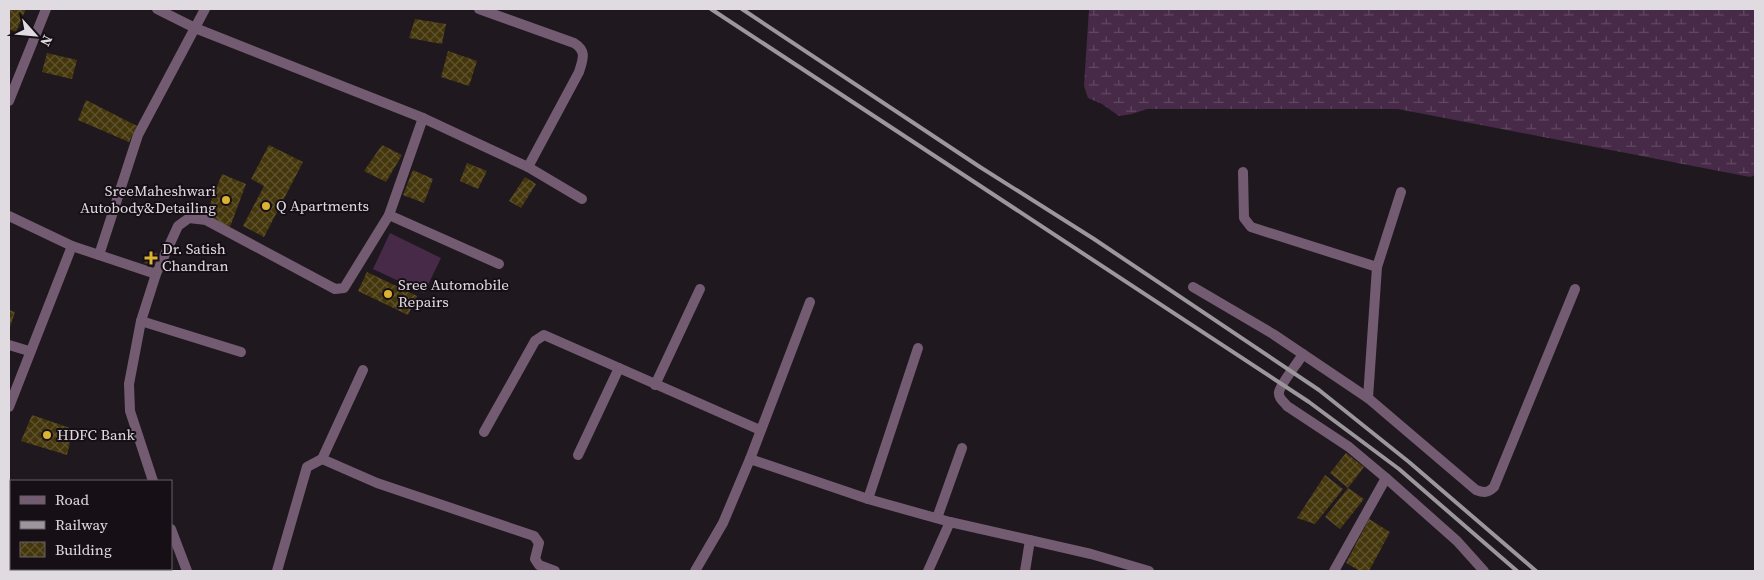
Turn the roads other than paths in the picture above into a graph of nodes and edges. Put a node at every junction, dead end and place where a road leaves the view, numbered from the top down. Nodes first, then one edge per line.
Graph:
1 (46, 9) edge
2 (158, 9) edge
3 (205, 9) edge
4 (479, 9) edge
5 (195, 28) junction
6 (9, 101) edge
7 (423, 118) junction
8 (528, 167) junction
9 (1244, 172) dead end
10 (1401, 192) dead end
11 (582, 199) dead end
12 (389, 215) junction
13 (9, 216) edge
14 (72, 246) junction
15 (99, 255) junction
16 (499, 264) dead end
17 (1377, 267) junction
18 (156, 274) junction
19 (1193, 287) dead end
20 (700, 289) dead end
21 (1575, 289) dead end
22 (810, 302) dead end
23 (141, 321) junction
24 (9, 345) edge
25 (918, 348) dead end
26 (29, 351) junction
27 (241, 352) dead end
28 (1303, 354) junction
29 (619, 368) junction
30 (363, 370) dead end
31 (655, 385) junction
32 (1368, 398) junction
33 (9, 406) edge
34 (760, 430) junction
35 (484, 432) dead end
36 (962, 448) dead end
37 (578, 455) dead end
38 (322, 459) junction
39 (750, 459) junction
40 (1386, 478) junction
41 (153, 480) edge
42 (868, 499) junction
43 (937, 518) junction
44 (950, 522) junction
45 (172, 531) edge
46 (1030, 540) junction
47 (1478, 569) edge
48 (187, 571) edge
49 (277, 571) edge
50 (555, 571) edge
51 (695, 571) edge
52 (928, 571) edge
53 (1025, 571) edge
54 (1149, 571) edge
55 (1334, 571) edge

1 - 6 street
2 - 5 street
3 - 5 street
4 - 8 street
5 - 7 street
5 - 15 street
7 - 8 street
7 - 12 street
8 - 11 street
9 - 17 street
10 - 17 street
12 - 16 street
12 - 18 street
13 - 14 street
14 - 15 street
14 - 26 street
15 - 18 street
17 - 32 street
18 - 23 street
19 - 28 street
20 - 31 street
21 - 32 street
22 - 34 street
23 - 27 street
23 - 41 street
24 - 26 street
25 - 42 street
26 - 33 street
28 - 32 street
28 - 40 street
29 - 31 street
29 - 35 street
29 - 37 street
30 - 38 street
31 - 34 street
34 - 39 street
36 - 43 street
38 - 49 street
38 - 50 street
39 - 42 street
39 - 51 street
40 - 47 street
40 - 55 street
42 - 43 street
43 - 44 street
44 - 46 street
44 - 52 street
45 - 48 street
46 - 53 street
46 - 54 street

